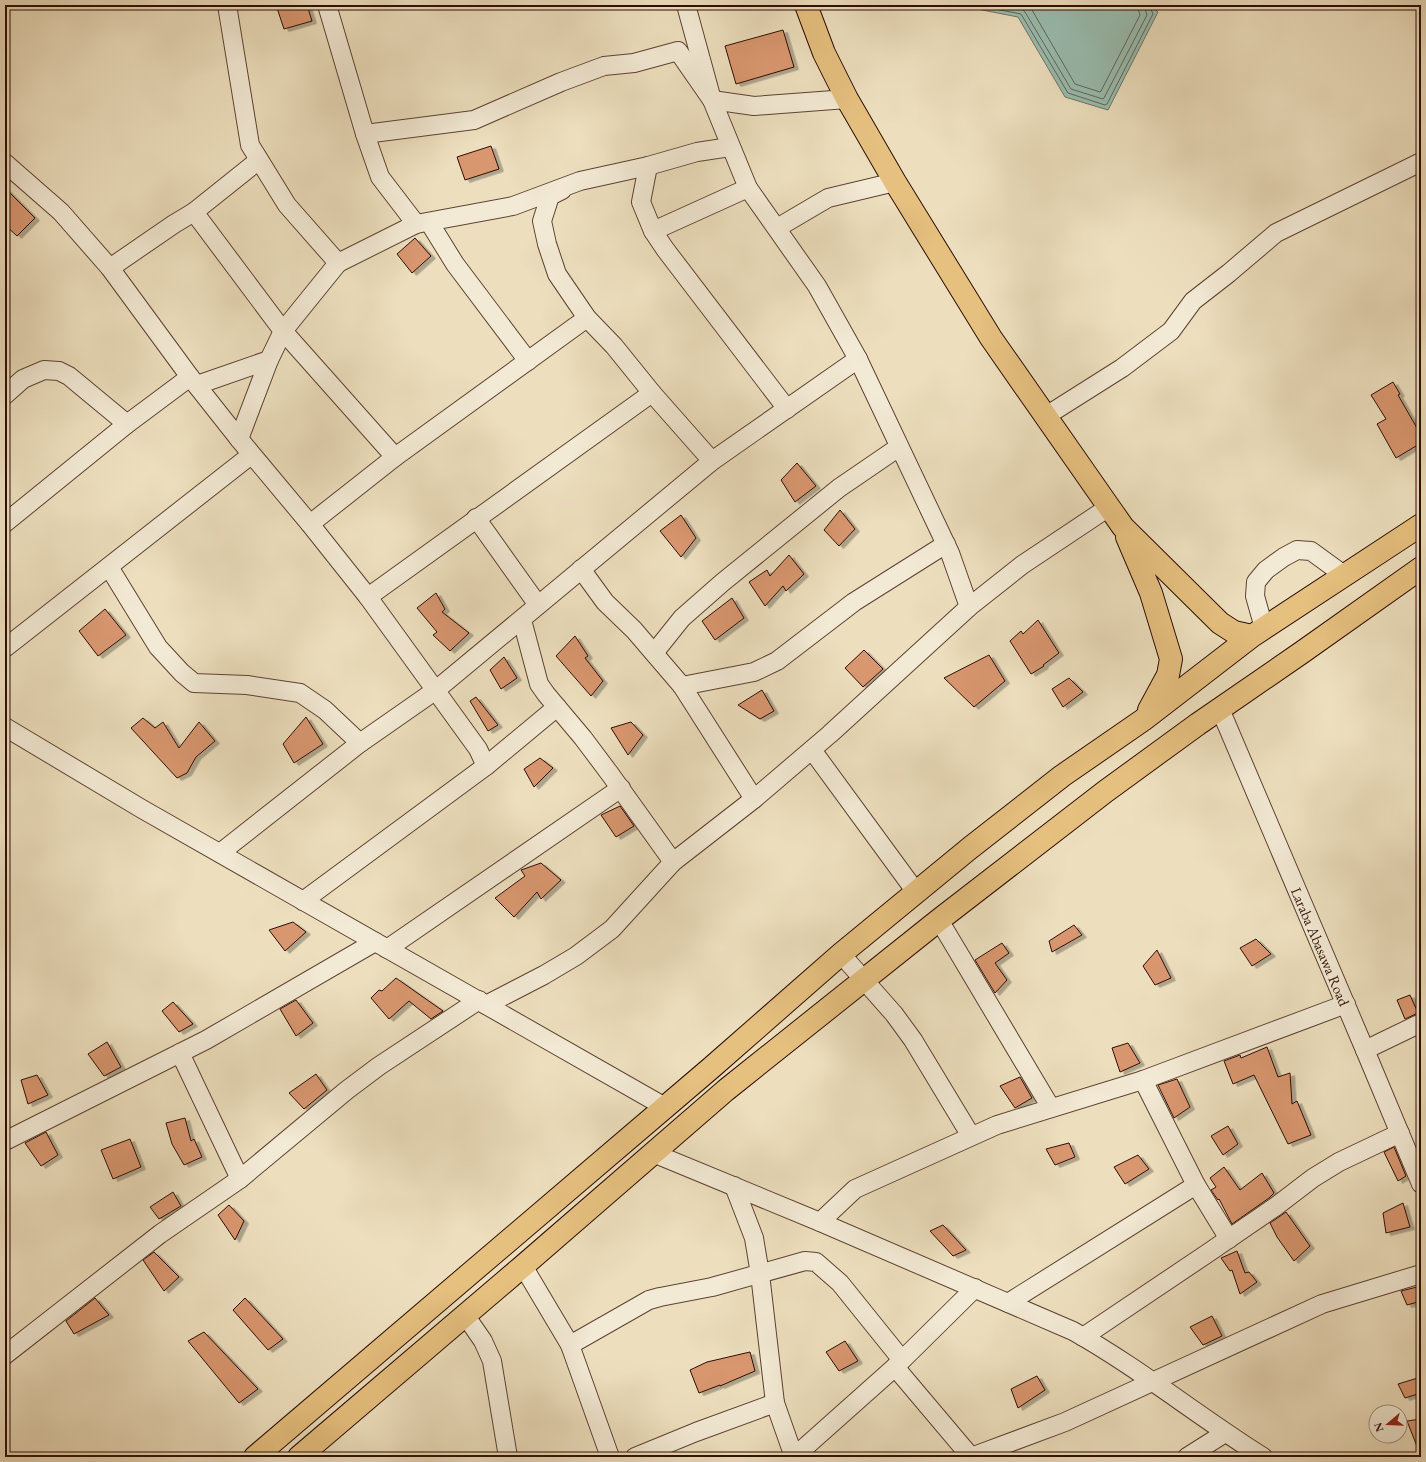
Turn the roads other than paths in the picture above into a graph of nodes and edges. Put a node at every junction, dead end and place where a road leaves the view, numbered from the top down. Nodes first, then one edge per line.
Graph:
1 (227, 5) edge
2 (327, 5) edge
3 (686, 5) edge
4 (806, 5) edge
5 (847, 99) junction
6 (712, 100) junction
7 (365, 134) junction
8 (730, 147) junction
9 (259, 160) junction
10 (1421, 162) edge
11 (5, 163) edge
12 (648, 166) junction
13 (580, 181) junction
14 (895, 182) junction
15 (748, 188) junction
16 (194, 212) junction
17 (423, 223) junction
18 (777, 228) junction
19 (653, 231) junction
20 (338, 263) junction
21 (110, 268) junction
22 (587, 318) junction
23 (283, 331) junction
24 (858, 359) junction
25 (270, 360) junction
26 (528, 361) junction
27 (194, 381) junction
28 (652, 393) junction
29 (5, 395) edge
30 (787, 409) junction
31 (1046, 416) junction
32 (128, 424) junction
33 (239, 439) junction
34 (899, 447) junction
35 (251, 455) junction
36 (395, 457) junction
37 (712, 461) junction
38 (1109, 507) junction
39 (7, 518) edge
40 (476, 518) junction
41 (310, 524) junction
42 (1421, 525) edge
43 (1123, 527) junction
44 (946, 544) junction
45 (109, 567) junction
46 (1421, 568) edge
47 (581, 569) junction
48 (1344, 575) junction
49 (368, 597) junction
50 (538, 604) junction
51 (969, 607) junction
52 (522, 620) junction
53 (1258, 632) junction
54 (5, 648) edge
55 (654, 653) junction
56 (682, 686) junction
57 (436, 690) junction
58 (557, 707) junction
59 (1220, 709) junction
60 (1143, 720) junction
61 (5, 728) edge
62 (360, 743) junction
63 (812, 750) junction
64 (486, 766) junction
65 (621, 788) junction
66 (754, 799) junction
67 (220, 853) junction
68 (673, 862) junction
69 (916, 892) junction
70 (302, 901) junction
71 (939, 920) junction
72 (381, 946) junction
73 (841, 954) junction
74 (864, 981) junction
75 (482, 1003) junction
76 (1346, 1004) junction
77 (1421, 1023) edge
78 (1365, 1050) junction
79 (180, 1053) junction
80 (1143, 1080) junction
81 (666, 1107) junction
82 (1052, 1108) junction
83 (1400, 1133) junction
84 (971, 1136) junction
85 (5, 1141) edge
86 (653, 1153) junction
87 (240, 1179) junction
88 (1421, 1184) edge
89 (1196, 1185) junction
90 (734, 1186) junction
91 (820, 1222) junction
92 (1229, 1239) junction
93 (523, 1266) junction
94 (760, 1274) junction
95 (1421, 1274) edge
96 (975, 1288) junction
97 (1008, 1303) junction
98 (465, 1315) junction
99 (1083, 1337) junction
100 (570, 1345) junction
101 (5, 1355) edge
102 (899, 1363) junction
103 (1153, 1382) junction
104 (775, 1403) junction
105 (1225, 1433) junction
106 (254, 1457) edge
107 (298, 1457) edge
108 (508, 1457) edge
109 (610, 1457) edge
110 (635, 1457) edge
111 (794, 1457) edge
112 (971, 1457) edge
113 (1187, 1457) edge
114 (1263, 1457) edge

1 - 9 street
2 - 7 street
3 - 6 street
4 - 5 main road
5 - 6 street
5 - 14 main road
6 - 7 street
6 - 8 street
7 - 17 street
8 - 12 street
8 - 15 street
9 - 16 street
9 - 20 street
10 - 31 street
11 - 21 street
12 - 13 street
12 - 19 street
13 - 17 street
13 - 22 street
14 - 18 street
14 - 31 main road
15 - 18 street
15 - 19 street
16 - 21 street
16 - 23 street
17 - 20 street
17 - 26 street
18 - 24 street
19 - 30 street
20 - 23 street
21 - 27 street
22 - 26 street
22 - 28 street
23 - 25 street
23 - 36 street
24 - 30 street
24 - 34 street
25 - 27 street
25 - 33 street
26 - 36 street
27 - 32 street
27 - 33 street
28 - 37 street
28 - 40 street
29 - 32 street
30 - 37 street
31 - 38 main road
32 - 39 street
33 - 35 street
34 - 44 street
34 - 55 street
35 - 41 street
35 - 45 street
36 - 41 street
37 - 47 street
38 - 43 main road
38 - 51 street
40 - 49 street
40 - 50 street
41 - 49 street
42 - 48 main road
43 - 53 main road
43 - 60 main road
44 - 51 street
44 - 56 street
45 - 54 street
45 - 62 street
46 - 59 main road
47 - 50 street
47 - 55 street
48 - 53 main road
48 - 53 street
49 - 57 street
50 - 52 street
51 - 63 street
52 - 57 street
52 - 58 street
53 - 60 main road
55 - 56 street
56 - 66 street
57 - 62 street
57 - 64 street
58 - 64 street
58 - 65 street
59 - 71 main road
59 - 76 street, Laraba Abasawa Road
60 - 69 main road
61 - 67 street
62 - 67 street
63 - 66 street
63 - 69 street
64 - 70 street
65 - 68 street
65 - 72 street
66 - 68 street
67 - 70 street
68 - 75 street
69 - 73 main road
70 - 72 street
71 - 74 main road
71 - 82 street
72 - 75 street
72 - 79 street
73 - 74 street
73 - 81 main road
74 - 84 street
74 - 86 main road
75 - 81 street
75 - 87 street
76 - 78 street, Laraba Abasawa Road
76 - 80 street
77 - 78 street
78 - 83 street, Laraba Abasawa Road
79 - 85 street
79 - 87 street
80 - 82 street
80 - 89 street
81 - 106 main road
82 - 84 street
83 - 88 street, Laraba Abasawa Road
83 - 92 street
84 - 91 street
86 - 90 street
86 - 93 main road
87 - 101 street
89 - 92 street
89 - 97 street
90 - 91 street
90 - 94 street
91 - 96 street
92 - 99 street
93 - 98 main road
93 - 100 street
94 - 100 street
94 - 102 street
94 - 104 street
95 - 103 street
96 - 97 street
96 - 102 street
97 - 99 street
98 - 107 main road
98 - 108 street
99 - 103 street
100 - 109 street
102 - 111 street
102 - 112 street
103 - 105 street
103 - 112 street
104 - 110 street
104 - 111 street
105 - 113 street
105 - 114 street

